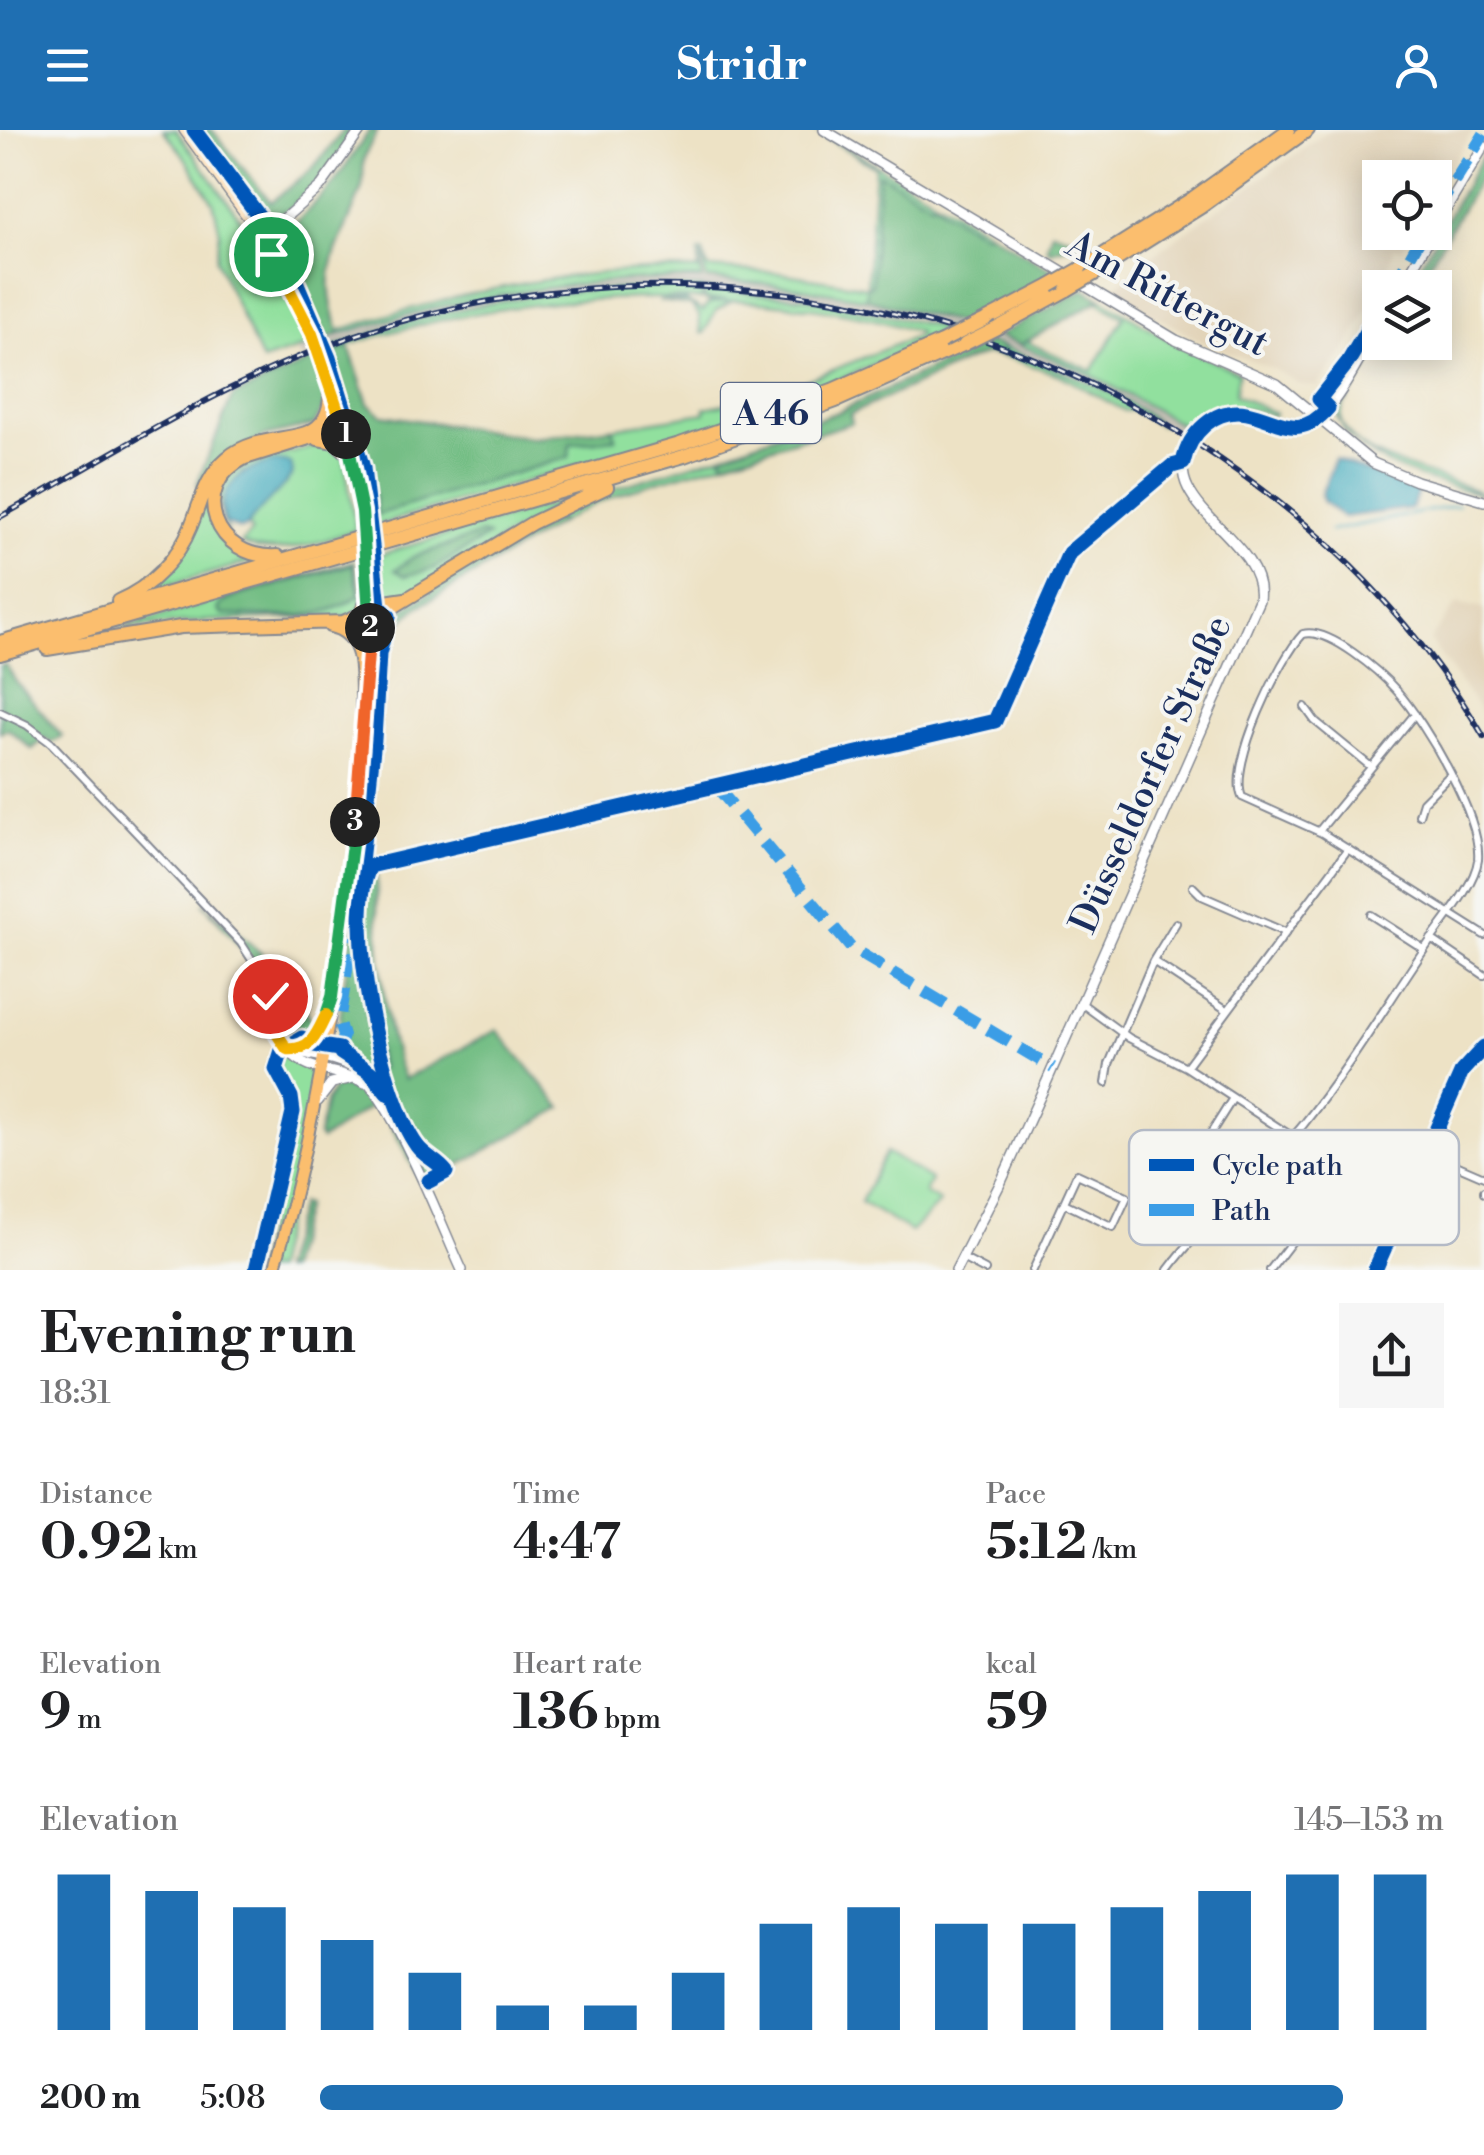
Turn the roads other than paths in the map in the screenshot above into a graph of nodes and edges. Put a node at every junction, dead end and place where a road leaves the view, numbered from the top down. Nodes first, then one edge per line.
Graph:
1 (184, 130) edge
2 (361, 130) edge
3 (824, 130) edge
4 (1288, 130) edge
5 (1308, 130) edge
6 (1484, 146) edge
7 (1452, 200) edge
8 (262, 238) junction
9 (1362, 352) edge
10 (330, 382) junction
11 (1319, 418) junction
12 (344, 428) junction
13 (314, 435) junction
14 (351, 456) junction
15 (684, 456) junction
16 (1484, 501) edge
17 (334, 546) junction
18 (369, 597) junction
19 (405, 599) junction
20 (67, 622) junction
21 (312, 624) junction
22 (0, 642) edge
23 (369, 656) junction
24 (0, 657) edge
25 (1306, 707) dead end
26 (0, 712) edge
27 (1415, 714) junction
28 (364, 723) junction
29 (1370, 766) junction
30 (1450, 775) junction
31 (1418, 815) dead end
32 (1319, 831) junction
33 (1348, 850) junction
34 (1480, 865) edge
35 (1194, 887) dead end
36 (1371, 914) dead end
37 (1448, 914) junction
38 (1176, 923) dead end
39 (1285, 932) junction
40 (1484, 935) edge
41 (1431, 939) junction
42 (1424, 950) junction
43 (1153, 961) junction
44 (1484, 974) edge
45 (332, 997) junction
46 (1082, 1003) junction
47 (1228, 1010) junction
48 (1122, 1034) junction
49 (1484, 1047) edge
50 (287, 1049) junction
51 (320, 1063) junction
52 (1186, 1067) junction
53 (356, 1079) junction
54 (1106, 1083) dead end
55 (375, 1091) junction
56 (1233, 1098) junction
57 (310, 1117) junction
58 (1213, 1130) edge
59 (1281, 1130) edge
60 (1297, 1130) edge
61 (1436, 1130) edge
62 (1459, 1166) edge
63 (1484, 1177) edge
64 (1064, 1203) junction
65 (1191, 1245) edge
66 (1289, 1245) edge
67 (1386, 1245) edge
68 (962, 1258) junction
69 (274, 1270) edge
70 (462, 1270) edge
71 (956, 1270) edge
72 (985, 1270) edge
73 (1033, 1270) edge
74 (1168, 1270) edge
75 (1270, 1270) edge
76 (1375, 1270) edge

1 - 8 main road
2 - 8 street
3 - 11 street, Am Rittergut
4 - 17 highway, A 46, bridge
5 - 15 highway, A 46, bridge
6 - 7 street
8 - 10 main road, bridge
9 - 11 street
10 - 12 main road
10 - 13 highway
11 - 16 street, Am Rittergut
11 - 46 street, Düsseldorfer Straße
12 - 13 highway
12 - 14 main road
13 - 14 highway
13 - 17 highway
13 - 20 highway
14 - 18 main road, bridge
15 - 19 highway
15 - 24 highway, A 46
17 - 20 highway, A 46
18 - 19 highway
18 - 21 highway
18 - 23 main road
19 - 23 highway
20 - 22 highway, A 46
21 - 24 highway
21 - 28 highway
23 - 28 main road
25 - 29 street
26 - 50 street
27 - 29 street
27 - 30 street
27 - 32 street
28 - 45 main road
29 - 32 street
30 - 31 street
30 - 34 street
32 - 33 street
33 - 37 street
33 - 39 street
34 - 37 street
35 - 39 street
36 - 42 street
37 - 40 street
37 - 41 street
38 - 43 street
39 - 47 street
41 - 42 street
41 - 44 street
42 - 60 street
43 - 47 street
43 - 48 street
45 - 50 street
45 - 51 main road
46 - 48 street
46 - 68 street, Düsseldorfer Straße
47 - 52 street
48 - 52 street
48 - 54 street
49 - 61 street
50 - 51 street
51 - 53 street
51 - 55 street
51 - 57 main road
52 - 56 street
53 - 55 street
53 - 57 street
55 - 70 street
56 - 58 street
56 - 59 street
57 - 69 main road
62 - 63 street
64 - 64 street
64 - 73 street
65 - 74 street
66 - 75 street
67 - 76 street
68 - 71 street, Düsseldorfer Straße
68 - 72 street

